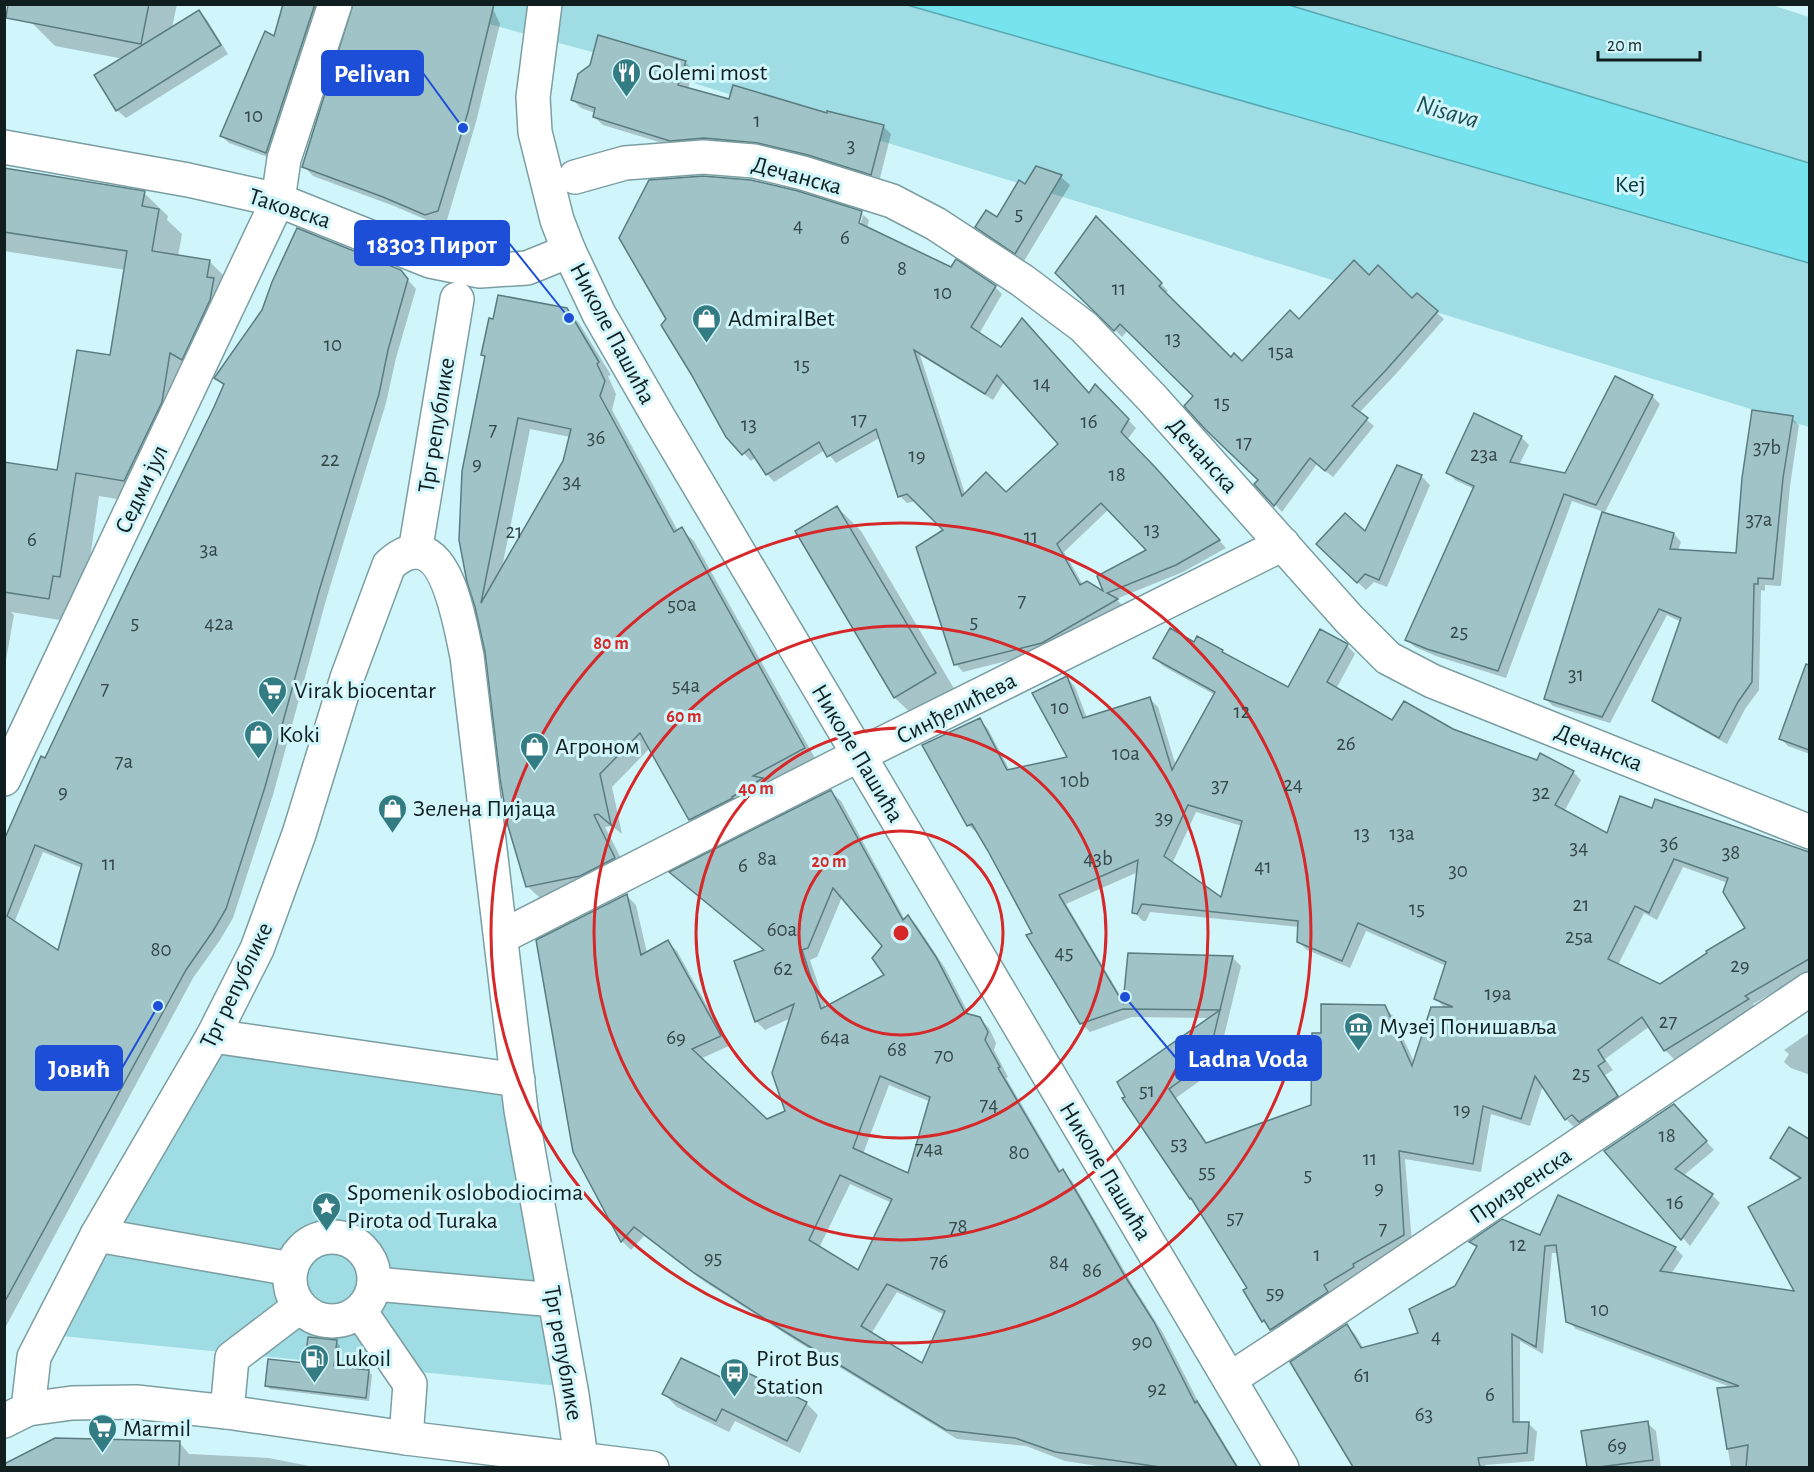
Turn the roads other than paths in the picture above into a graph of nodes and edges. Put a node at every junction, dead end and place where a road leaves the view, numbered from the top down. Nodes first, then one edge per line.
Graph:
1 (335, 4) edge
2 (545, 4) edge
3 (4, 147) edge
4 (575, 177) dead end
5 (278, 200) junction
6 (569, 251) junction
7 (457, 299) dead end
8 (1283, 544) junction
9 (415, 552) junction
10 (859, 756) junction
11 (4, 779) edge
12 (1809, 832) edge
13 (501, 937) junction
14 (1809, 989) edge
15 (213, 1036) junction
16 (518, 1080) junction
17 (97, 1235) junction
18 (291, 1269) junction
19 (367, 1297) junction
20 (555, 1300) junction
21 (299, 1306) junction
22 (1230, 1379) junction
23 (227, 1412) junction
24 (16, 1415) edge
25 (406, 1438) junction
26 (581, 1458) junction
27 (639, 1467) edge
28 (1282, 1467) edge

1 - 5 street, Седми јул
2 - 6 street, Николе Пашића
3 - 5 street, Таковска
4 - 8 street, Дечанска
5 - 6 street, Таковска
5 - 11 street, Седми јул
6 - 10 street, Николе Пашића
7 - 9 street, Трг републике
8 - 10 street, Синђелићева
8 - 12 street, Дечанска
9 - 13 street, Трг републике
9 - 15 street, Трг републике
10 - 13 street, Синђелићева
10 - 22 street, Николе Пашића
13 - 16 street, Трг републике
14 - 22 street, Призренска
15 - 16 street
15 - 17 street, Трг републике
16 - 20 street, Трг републике
17 - 18 street
17 - 24 street, Трг републике
18 - 19 street
18 - 21 street
19 - 20 street
19 - 21 street
19 - 25 street
20 - 26 street, Трг републике
21 - 23 street
22 - 28 street, Николе Пашића
23 - 24 street, Трг републике
23 - 25 street, Трг републике
25 - 26 street, Трг републике
26 - 27 street, Трг републике

